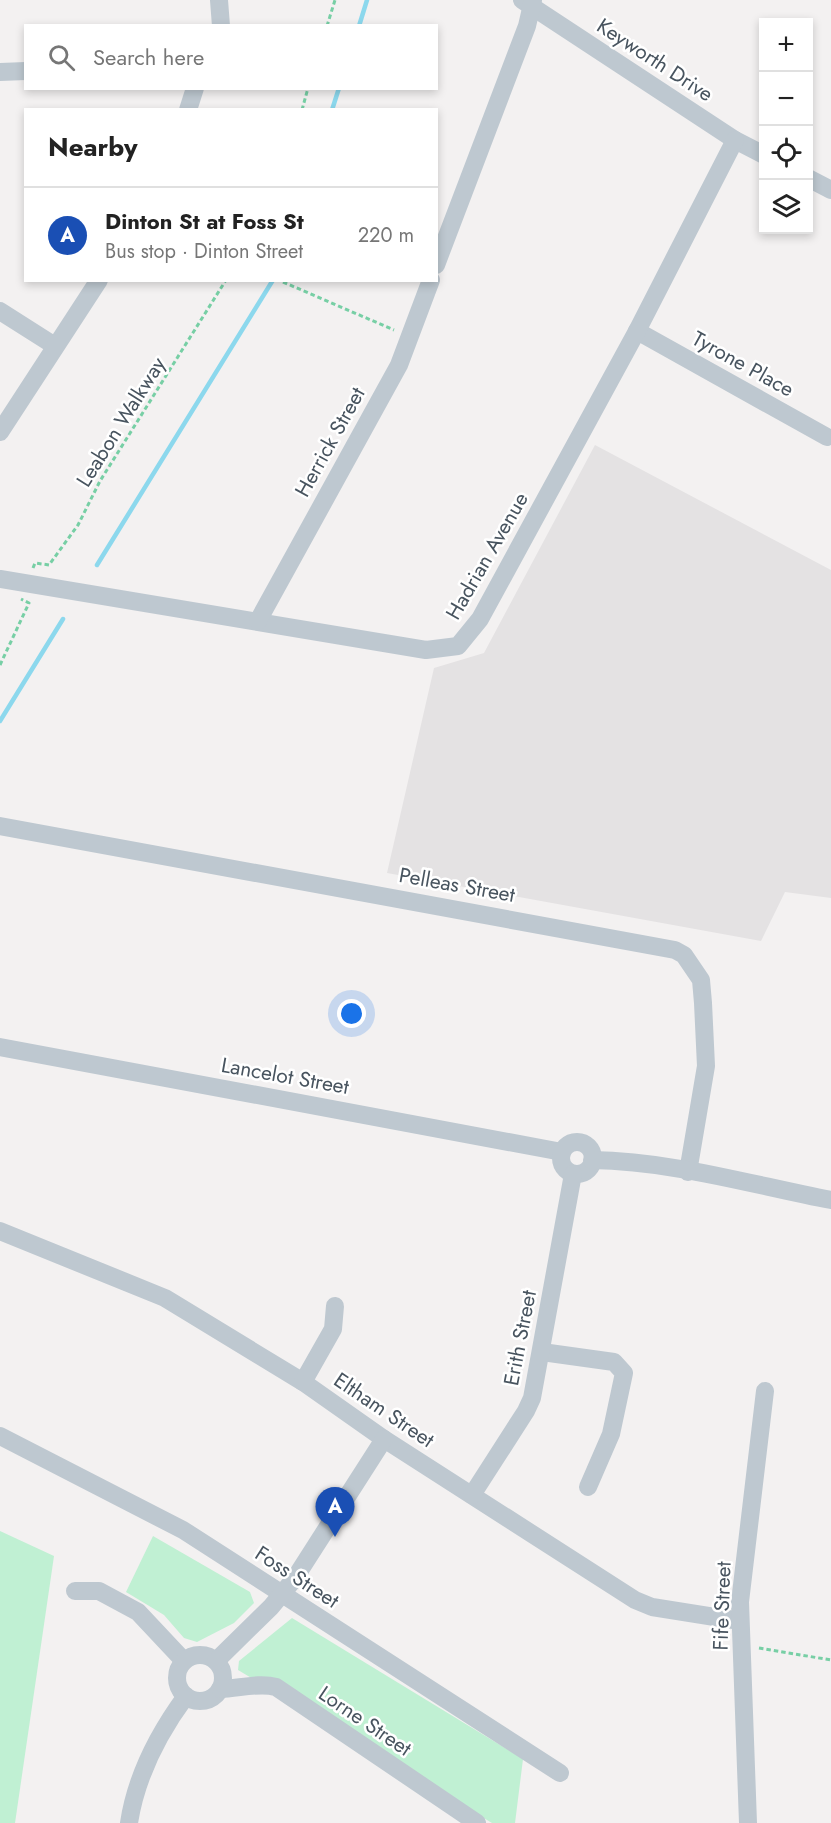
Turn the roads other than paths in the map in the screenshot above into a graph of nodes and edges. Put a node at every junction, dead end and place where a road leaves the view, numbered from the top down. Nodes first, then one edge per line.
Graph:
1 (219, 0) edge
2 (529, 2) edge
3 (221, 24) edge
4 (24, 71) edge
5 (0, 72) edge
6 (194, 90) edge
7 (189, 108) edge
8 (735, 140) junction
9 (759, 152) edge
10 (812, 180) edge
11 (831, 190) edge
12 (438, 260) edge
13 (98, 282) edge
14 (430, 282) edge
15 (0, 311) edge
16 (637, 331) junction
17 (55, 346) junction
18 (0, 432) edge
19 (826, 437) dead end
20 (0, 579) edge
21 (258, 621) junction
22 (0, 826) edge
23 (0, 1047) edge
24 (562, 1152) junction
25 (592, 1160) junction
26 (688, 1172) junction
27 (573, 1174) junction
28 (831, 1200) edge
29 (0, 1231) edge
30 (335, 1306) dead end
31 (542, 1352) junction
32 (303, 1382) junction
33 (765, 1391) dead end
34 (0, 1436) edge
35 (384, 1439) junction
36 (588, 1487) dead end
37 (472, 1495) junction
38 (75, 1591) dead end
39 (282, 1595) junction
40 (740, 1621) junction
41 (184, 1661) junction
42 (216, 1661) junction
43 (220, 1689) junction
44 (186, 1696) junction
45 (560, 1773) dead end
46 (129, 1823) edge
47 (477, 1823) edge
48 (748, 1823) edge

1 - 3 street
2 - 8 street, Keyworth Drive
2 - 12 street
4 - 5 street
6 - 7 street
8 - 9 street, Keyworth Drive
8 - 16 street, Hadrian Avenue
10 - 11 street
13 - 17 street
14 - 21 street, Herrick Street
15 - 17 street
16 - 19 street, Tyrone Place
16 - 21 street, Hadrian Avenue
17 - 18 street
20 - 21 street, Hadrian Avenue
22 - 26 street, Pelleas Street
23 - 24 street, Lancelot Street
24 - 25 street
24 - 27 street
25 - 26 street
25 - 27 street
26 - 28 street
27 - 31 street, Erith Street
29 - 32 street, Eltham Street
30 - 32 street
31 - 36 street
31 - 37 street, Erith Street
32 - 35 street, Eltham Street
33 - 40 street, Fife Street
34 - 39 street, Foss Street
35 - 37 street, Eltham Street
35 - 39 street
37 - 40 street, Eltham Street
38 - 41 street
39 - 42 street
39 - 45 street, Foss Street
40 - 48 street, Fife Street
41 - 42 street
41 - 44 street
42 - 43 street
43 - 44 street
43 - 47 street, Lorne Street
44 - 46 street

